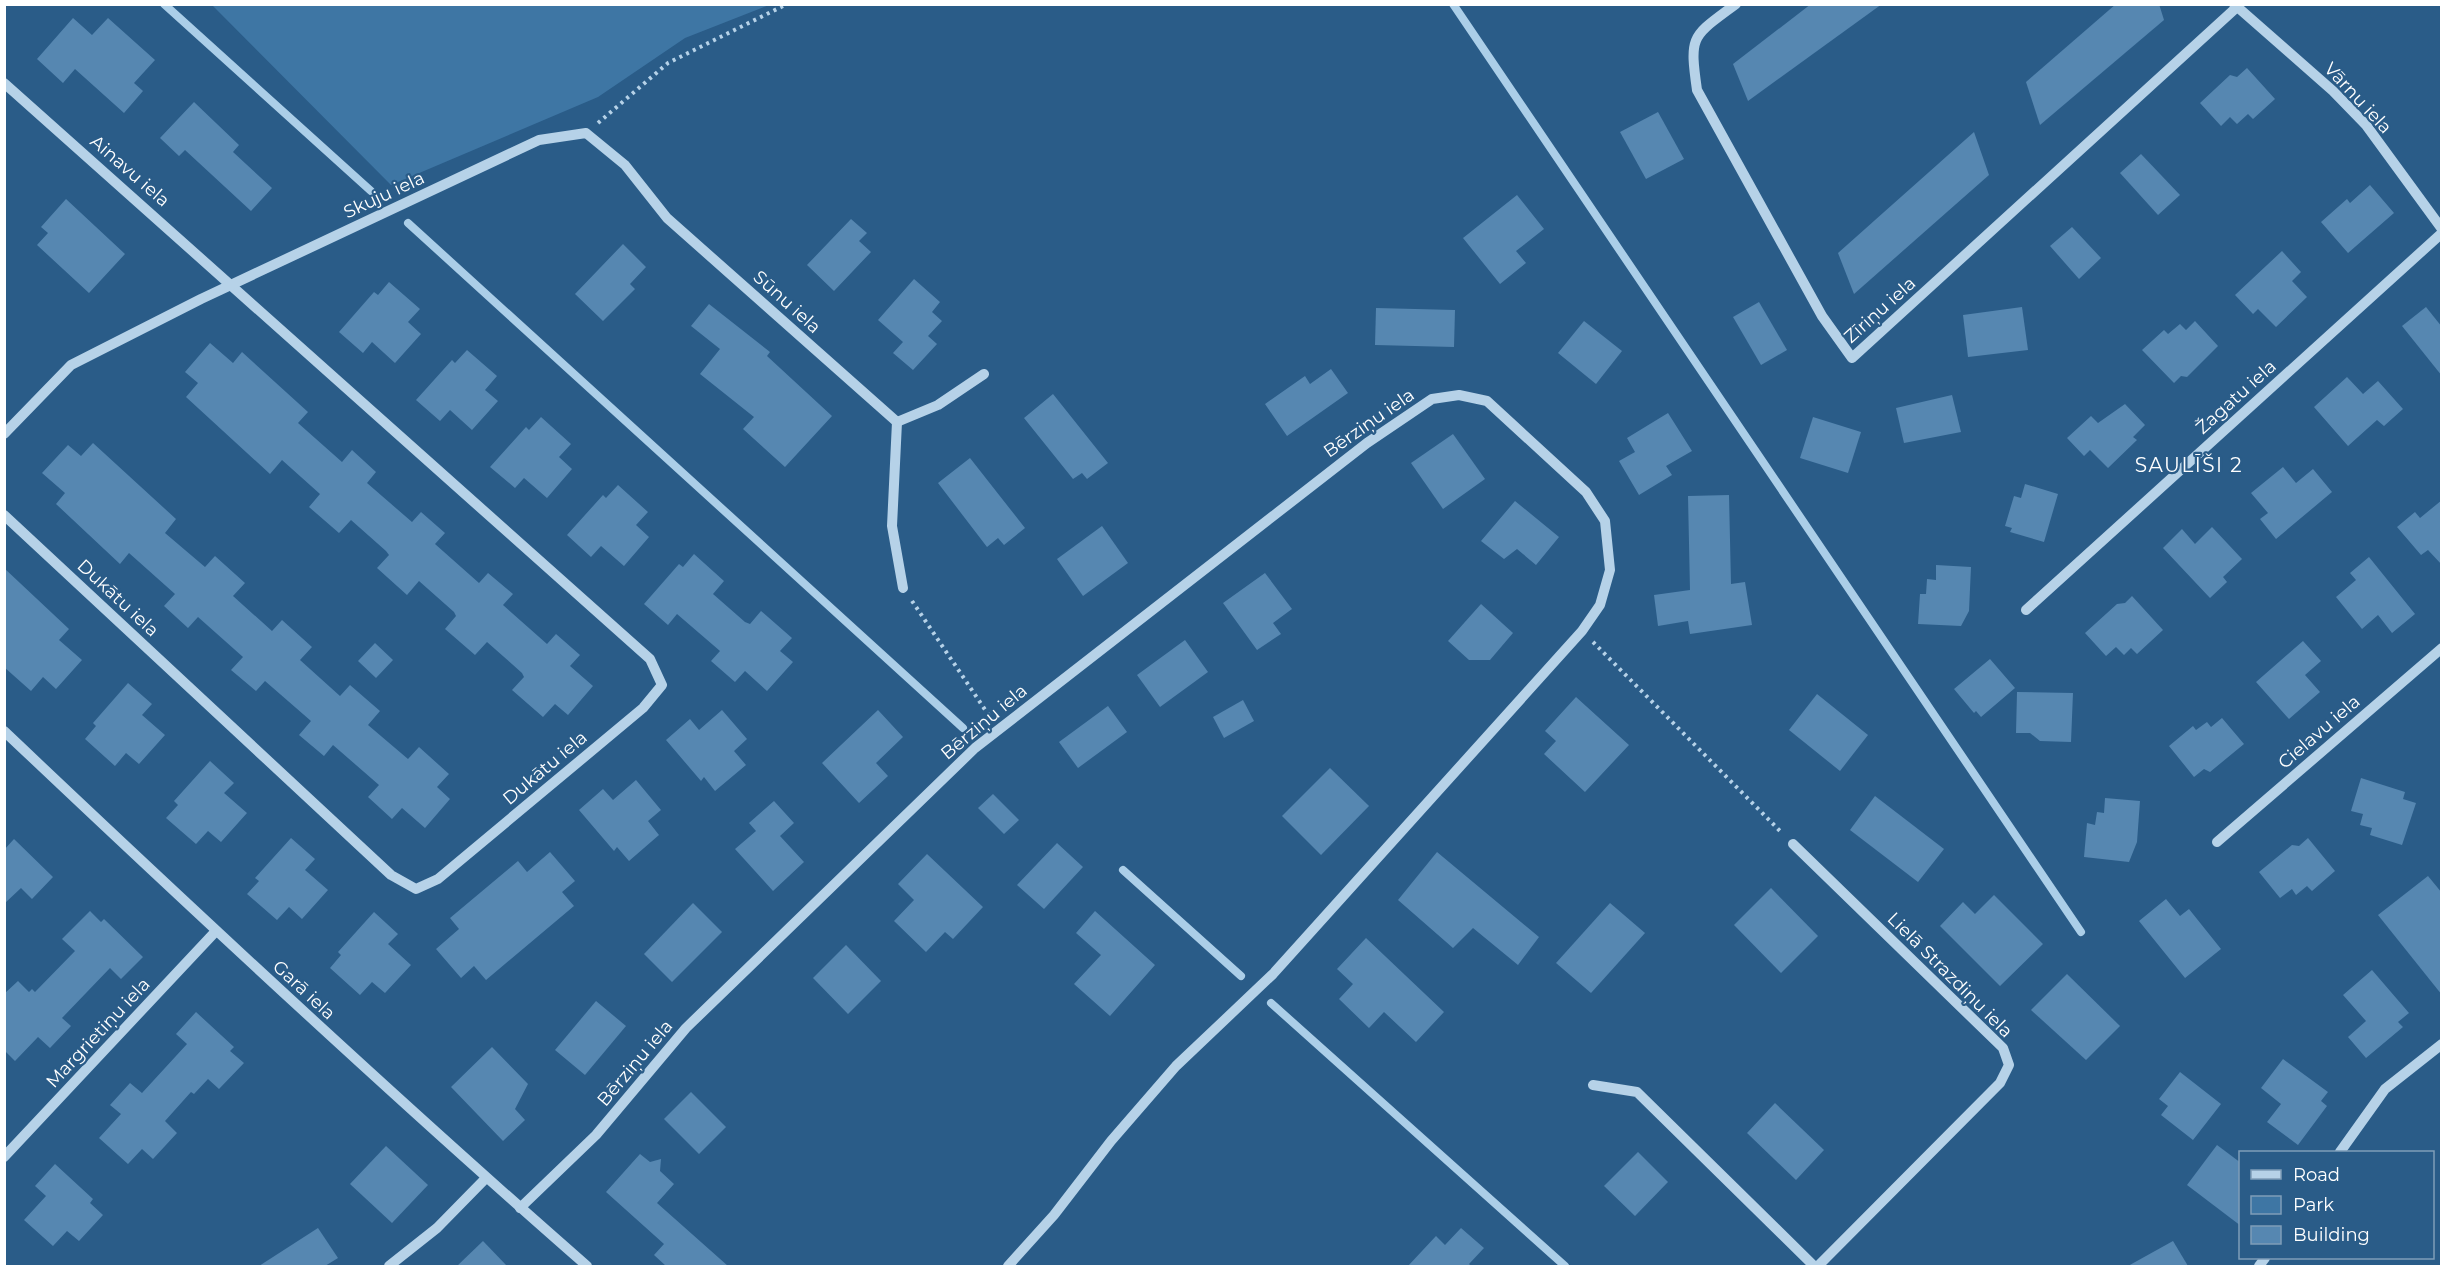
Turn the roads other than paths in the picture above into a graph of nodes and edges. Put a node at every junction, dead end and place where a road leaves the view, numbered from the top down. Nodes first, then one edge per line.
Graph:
1 (1736, 4) edge
2 (2235, 6) edge
3 (4, 83) edge
4 (586, 133) joint
5 (2442, 231) edge
6 (233, 285) junction
7 (984, 374) dead end
8 (897, 422) junction
9 (4, 434) edge
10 (4, 515) edge
11 (903, 588) road end
12 (2026, 610) dead end
13 (2442, 648) edge
14 (4, 731) edge
15 (2217, 842) dead end
16 (1793, 844) road end
17 (216, 931) junction
18 (2442, 1044) edge
19 (1593, 1085) dead end
20 (2341, 1151) edge
21 (4, 1157) edge
22 (486, 1178) junction
23 (520, 1208) junction
24 (389, 1266) edge
25 (588, 1266) edge
26 (1008, 1266) edge
27 (1816, 1266) edge

1 - 2 street, Zīriņu iela
2 - 5 street, Vārnu iela
3 - 6 street, Ainavu iela
4 - 6 street, Skuju iela
4 - 8 street, Sūnu iela
5 - 12 street, Žagatu iela
6 - 9 street, Skuju iela
6 - 10 street, Dukātu iela
7 - 8 street
8 - 11 street
13 - 15 street, Cielavu iela
14 - 17 street, Garā iela
16 - 27 street, Lielā Strazdiņu iela
17 - 21 street, Margrietiņu iela
17 - 22 street, Garā iela
18 - 20 street
19 - 27 street, Lielā Strazdiņu iela
22 - 23 street, Garā iela
22 - 24 street
23 - 25 street, Garā iela
23 - 26 street, Bērziņu iela

